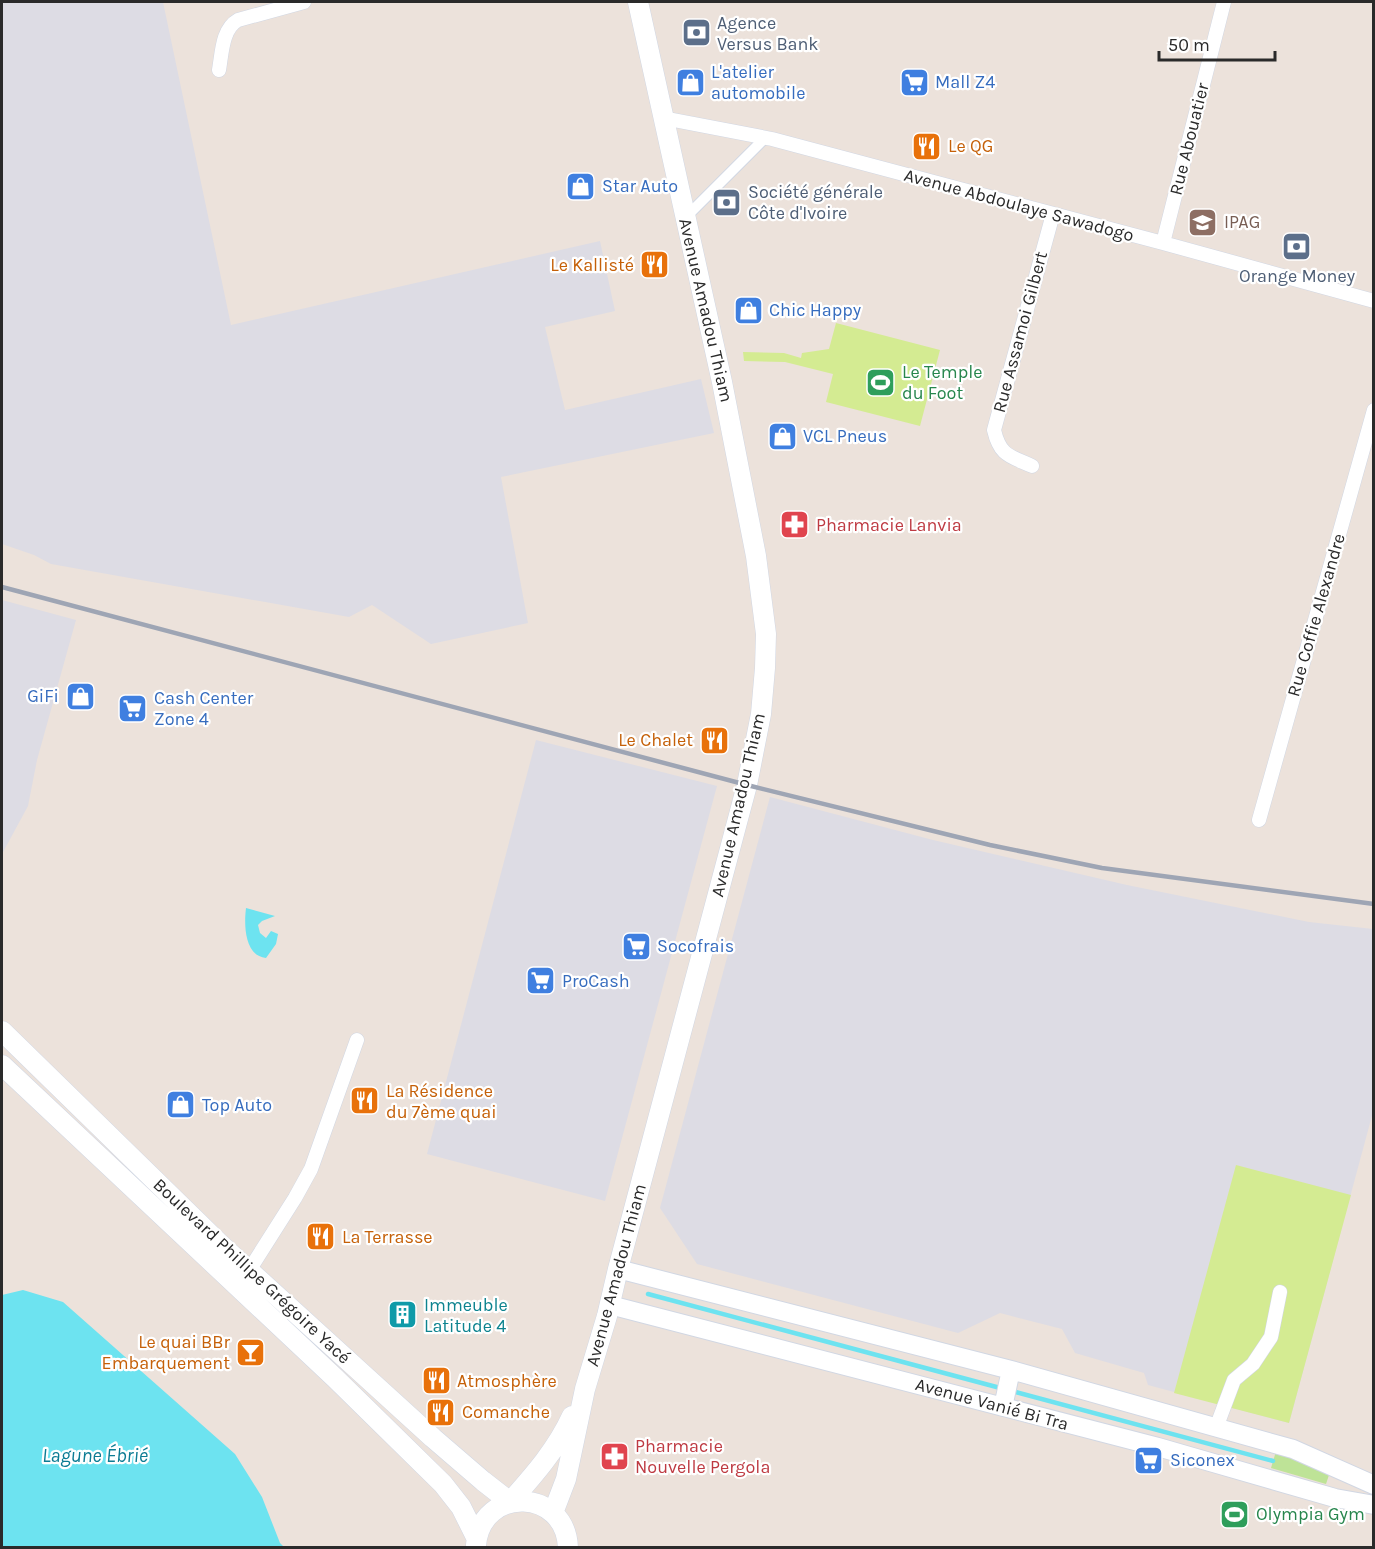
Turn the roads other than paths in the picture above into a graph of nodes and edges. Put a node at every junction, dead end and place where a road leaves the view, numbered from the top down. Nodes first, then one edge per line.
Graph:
1 (304, 2) edge
2 (638, 2) edge
3 (1224, 2) edge
4 (219, 70) dead end
5 (663, 118) junction
6 (766, 137) junction
7 (1053, 214) junction
8 (685, 218) junction
9 (1162, 243) junction
10 (1374, 302) edge
11 (1374, 410) edge
12 (1032, 466) dead end
13 (1259, 820) dead end
14 (2, 1031) edge
15 (357, 1040) dead end
16 (2, 1065) edge
17 (250, 1269) junction
18 (618, 1269) junction
19 (1280, 1292) dead end
20 (610, 1305) junction
21 (1010, 1374) junction
22 (585, 1389) junction
23 (1004, 1403) junction
24 (1216, 1428) junction
25 (1340, 1471) junction
26 (1374, 1485) edge
27 (1335, 1498) junction
28 (510, 1502) junction
29 (1374, 1505) edge
30 (553, 1513) junction
31 (476, 1542) edge
32 (568, 1548) edge

1 - 4 street
2 - 5 main road, Avenue Amadou Thiam
3 - 9 street, Rue Abouatier
5 - 6 street, Avenue Abdoulaye Sawadogo
5 - 8 main road, Avenue Amadou Thiam
6 - 7 street, Avenue Abdoulaye Sawadogo
6 - 8 street
7 - 9 street, Avenue Abdoulaye Sawadogo
7 - 12 street, Rue Assamoi Gilbert
8 - 18 main road, Avenue Amadou Thiam
9 - 10 street, Avenue Abdoulaye Sawadogo
11 - 13 street, Rue Coffie Alexandre
14 - 17 main road, Boulevard Phillipe Grégoire Yacé
15 - 17 street
16 - 31 main road, Boulevard Phillipe Grégoire Yacé
17 - 28 main road, Boulevard Phillipe Grégoire Yacé
18 - 20 main road, Avenue Amadou Thiam
18 - 21 street, Avenue Vanié Bi Tra
19 - 24 street
20 - 22 main road, Avenue Amadou Thiam
20 - 23 street, Avenue Vanié Bi Tra
21 - 23 street
21 - 24 street, Avenue Vanié Bi Tra
22 - 28 main road, Avenue Amadou Thiam
22 - 30 main road, Avenue Amadou Thiam
23 - 27 street, Avenue Vanié Bi Tra
24 - 25 street, Avenue Vanié Bi Tra
25 - 26 street, Avenue Vanié Bi Tra
25 - 27 street
27 - 29 street, Avenue Vanié Bi Tra
28 - 30 main road
28 - 31 main road, Avenue Amadou Thiam
30 - 32 main road

